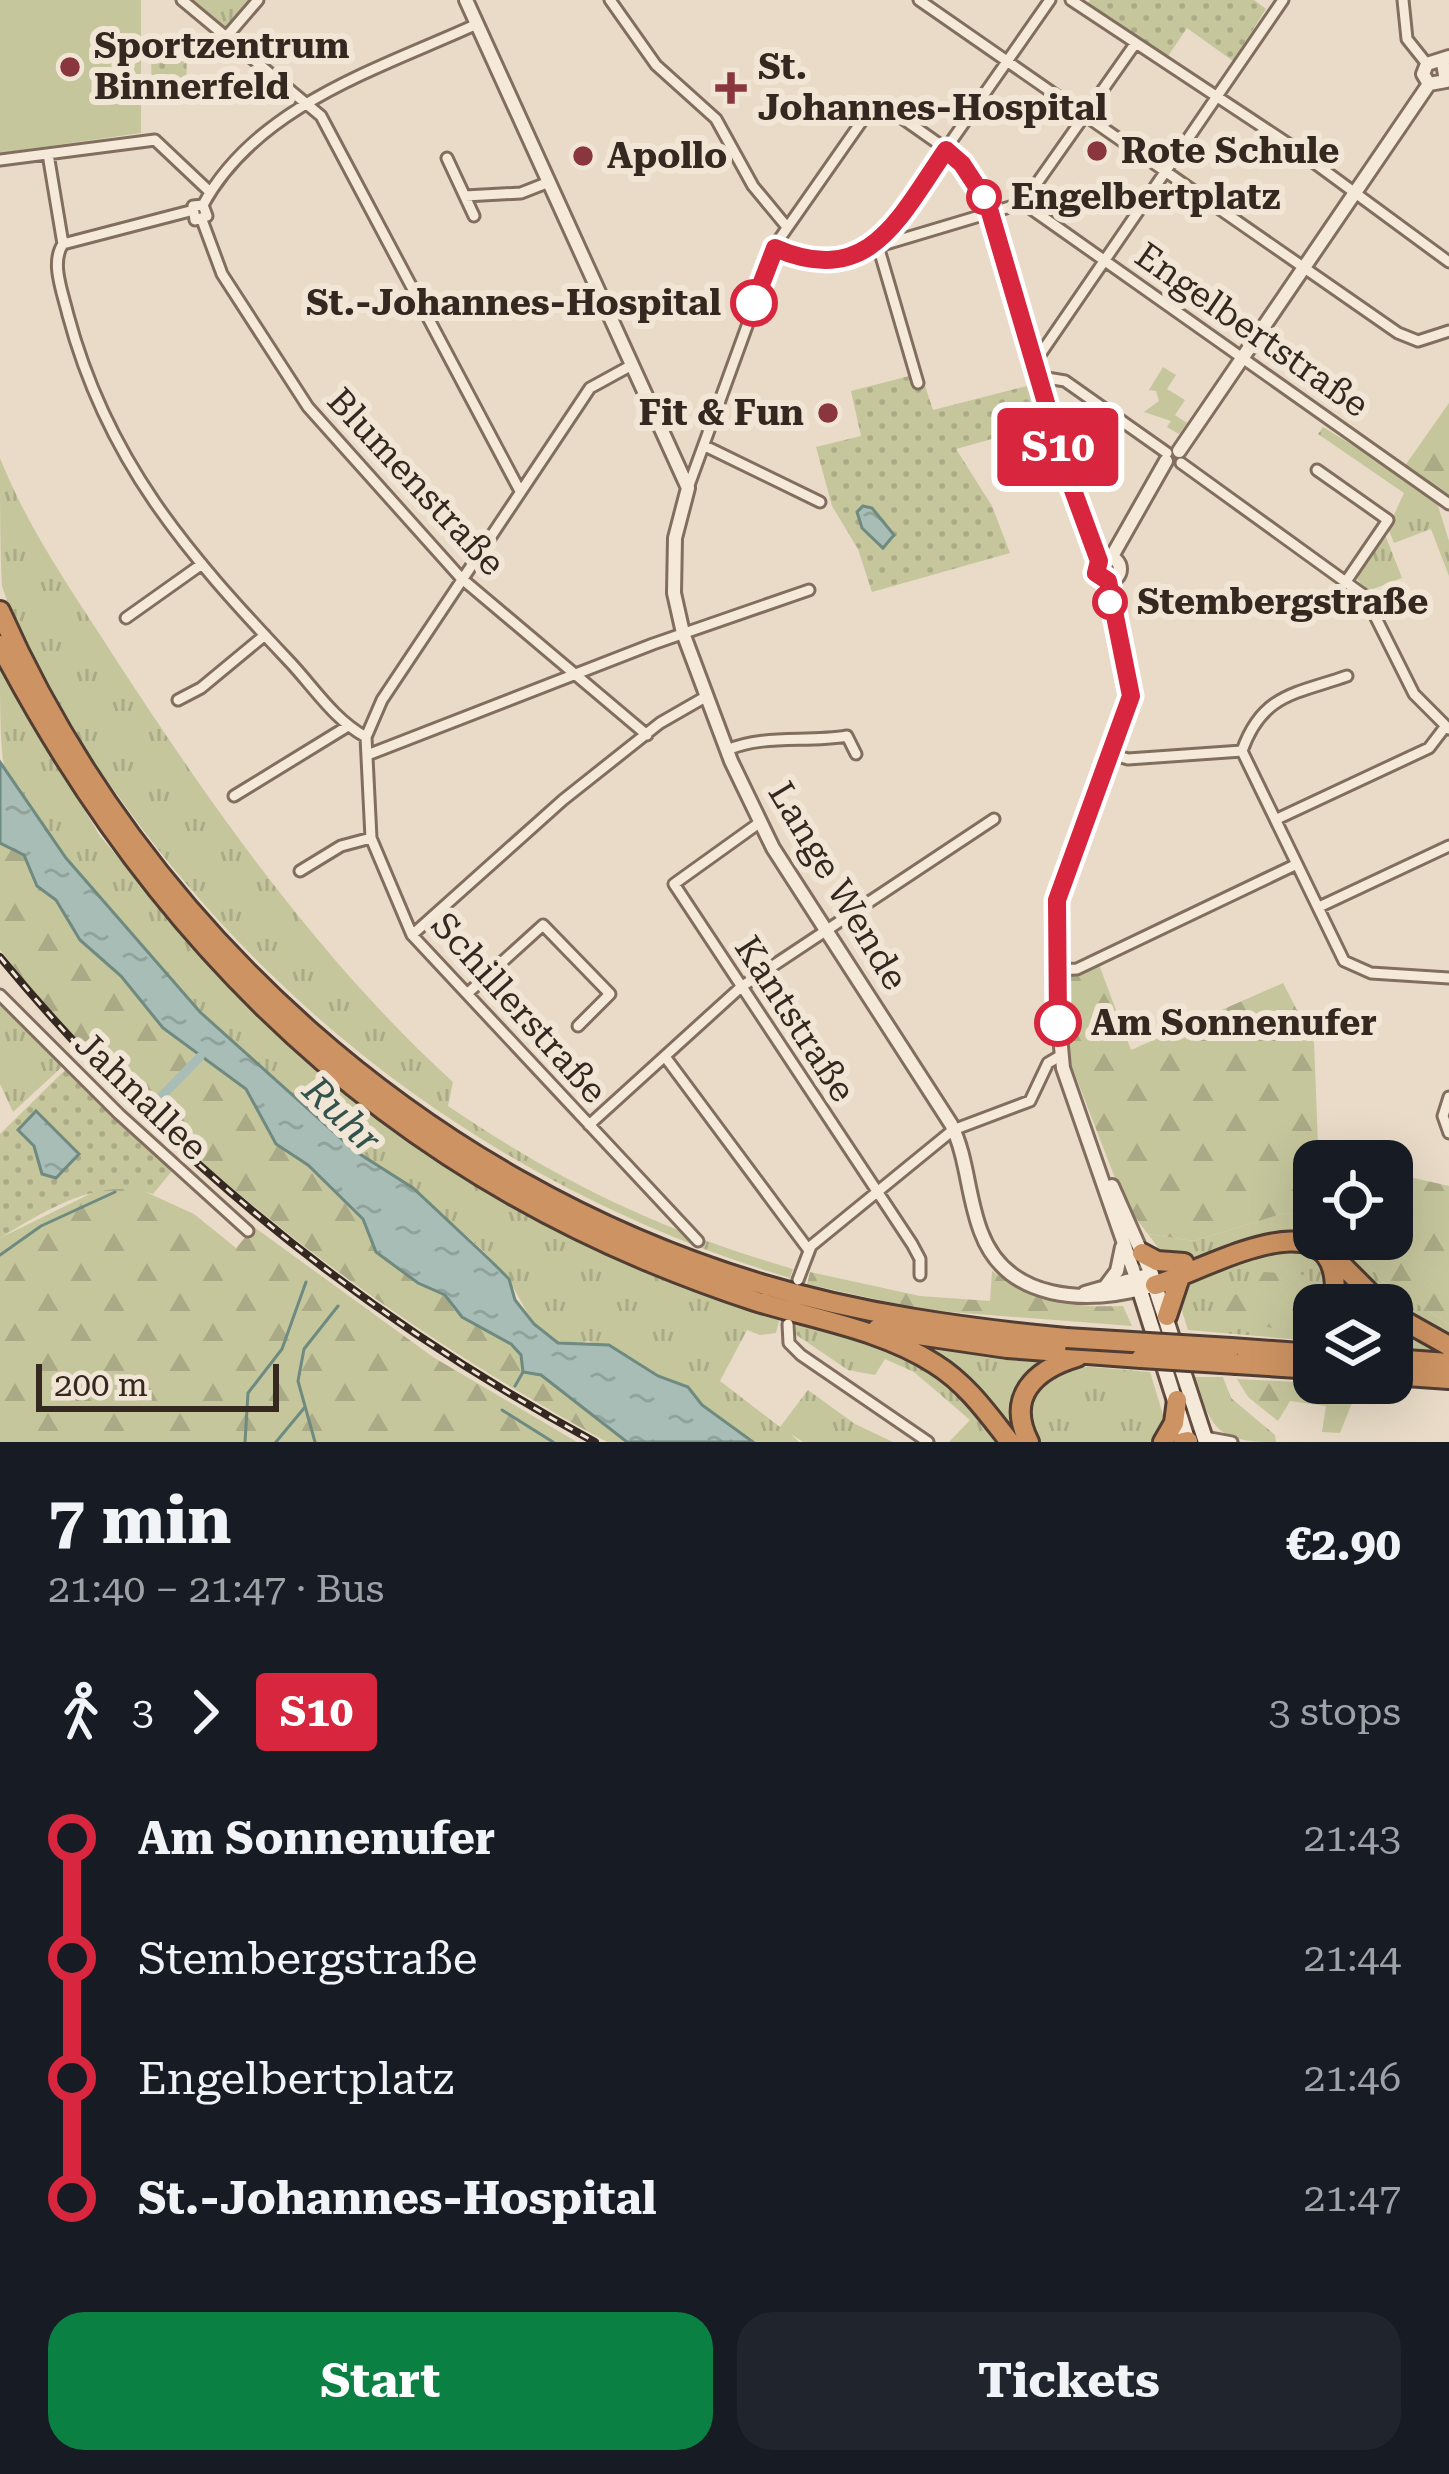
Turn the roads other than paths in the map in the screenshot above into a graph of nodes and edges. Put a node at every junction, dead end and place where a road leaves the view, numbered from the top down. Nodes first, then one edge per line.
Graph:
1 (182, 0) edge
2 (258, 0) edge
3 (466, 0) edge
4 (610, 0) edge
5 (919, 0) edge
6 (948, 0) edge
7 (1051, 0) edge
8 (1071, 0) edge
9 (1283, 0) edge
10 (1403, 0) edge
11 (938, 14) junction
12 (477, 24) junction
13 (227, 36) junction
14 (1136, 44) junction
15 (1446, 60) edge
16 (1008, 62) junction
17 (1427, 64) junction
18 (1448, 82) edge
19 (1429, 84) junction
20 (1217, 99) junction
21 (308, 100) junction
22 (1085, 117) junction
23 (946, 150) junction
24 (48, 154) junction
25 (448, 158) dead end
26 (0, 160) edge
27 (1166, 172) junction
28 (549, 182) junction
29 (210, 192) junction
30 (1353, 194) junction
31 (465, 196) junction
32 (1023, 203) junction
33 (202, 205) junction
34 (190, 211) junction
35 (992, 213) junction
36 (474, 216) dead end
37 (202, 220) junction
38 (787, 227) junction
39 (63, 244) junction
40 (1449, 244) edge
41 (878, 246) junction
42 (775, 248) junction
43 (1445, 259) edge
44 (1108, 261) junction
45 (1303, 268) junction
46 (1449, 331) edge
47 (1037, 358) junction
48 (1242, 358) junction
49 (632, 365) junction
50 (1041, 377) junction
51 (918, 383) dead end
52 (704, 446) junction
53 (1173, 459) junction
54 (1317, 470) dead end
55 (688, 488) junction
56 (520, 491) junction
57 (820, 502) dead end
58 (1449, 504) edge
59 (1105, 560) junction
60 (202, 564) junction
61 (461, 578) junction
62 (1347, 580) junction
63 (809, 590) dead end
64 (0, 610) edge
65 (126, 618) dead end
66 (683, 633) junction
67 (265, 635) junction
68 (0, 645) edge
69 (576, 673) junction
70 (1347, 676) dead end
71 (707, 696) junction
72 (178, 700) dead end
73 (348, 726) junction
74 (1447, 728) edge
75 (647, 735) junction
76 (366, 736) junction
77 (727, 750) junction
78 (1242, 751) junction
79 (370, 754) junction
80 (856, 754) dead end
81 (1111, 754) junction
82 (234, 796) dead end
83 (994, 819) dead end
84 (1277, 819) junction
85 (759, 823) junction
86 (371, 838) junction
87 (1449, 846) edge
88 (1298, 864) junction
89 (300, 871) dead end
90 (1319, 907) junction
91 (827, 931) junction
92 (412, 935) junction
93 (1055, 970) junction
94 (1449, 978) edge
95 (741, 987) junction
96 (467, 993) junction
97 (0, 994) edge
98 (578, 1026) dead end
99 (1060, 1056) junction
100 (666, 1058) junction
101 (1449, 1097) edge
102 (589, 1124) junction
103 (953, 1130) junction
104 (1449, 1132) edge
105 (1090, 1142) junction
106 (876, 1192) junction
107 (248, 1231) dead end
108 (1293, 1235) edge
109 (1123, 1240) junction
110 (698, 1241) dead end
111 (808, 1249) junction
112 (1142, 1253) junction
113 (1342, 1260) edge
114 (1182, 1270) junction
115 (920, 1275) dead end
116 (799, 1280) dead end
117 (1146, 1282) junction
118 (1330, 1284) edge
119 (1363, 1284) edge
120 (1105, 1287) junction
121 (1071, 1297) junction
122 (1167, 1316) junction
123 (819, 1318) junction
124 (788, 1324) dead end
125 (1413, 1326) edge
126 (1293, 1344) edge
127 (1449, 1346) edge
128 (1235, 1353) junction
129 (1087, 1354) junction
130 (1293, 1354) edge
131 (1413, 1360) edge
132 (1449, 1363) edge
133 (1293, 1365) edge
134 (1413, 1376) edge
135 (1449, 1379) edge
136 (1177, 1400) junction
137 (1194, 1441) edge
138 (928, 1442) edge
139 (1010, 1442) edge
140 (1029, 1442) edge
141 (1163, 1442) edge
142 (1232, 1442) edge

1 - 13 street
2 - 13 street
3 - 12 street
4 - 38 street
5 - 11 street
6 - 11 street
7 - 16 street
8 - 14 street
9 - 20 street
10 - 17 street
11 - 16 street
12 - 21 street
12 - 28 street
13 - 21 street
14 - 20 street
14 - 22 street
15 - 17 street
15 - 18 street
16 - 22 street
16 - 23 street
17 - 19 street
18 - 19 street
19 - 30 street
20 - 27 street
20 - 30 street
21 - 29 street
21 - 56 street
22 - 27 street
22 - 32 street
23 - 35 street
23 - 38 street, Lange Wende
23 - 41 street
24 - 26 street
24 - 29 street
24 - 39 street
25 - 31 street
27 - 44 street
27 - 45 street
28 - 31 street
28 - 49 street
29 - 33 street
30 - 43 street
30 - 45 street
31 - 36 street
32 - 35 street
32 - 44 street, Engelbertstraße
33 - 34 street
33 - 37 street
34 - 37 street
34 - 39 street
35 - 41 street
35 - 47 street
37 - 61 street, Blumenstraße
38 - 42 street, Lange Wende
39 - 60 street
40 - 43 street
41 - 42 street
41 - 51 street
42 - 52 street, Lange Wende
44 - 47 street
44 - 48 street, Engelbertstraße
45 - 46 street
45 - 48 street
47 - 50 street
48 - 53 street
48 - 58 street, Engelbertstraße
49 - 55 street
49 - 56 street
50 - 53 street
50 - 59 street
52 - 55 street, Lange Wende
52 - 57 street
53 - 59 street
53 - 62 street
54 - 62 street
55 - 66 street, Lange Wende
56 - 61 street
59 - 81 street
60 - 65 street
60 - 67 street
61 - 69 street, Blumenstraße
61 - 76 street
62 - 74 street
63 - 66 street
64 - 128 highway, bridge
66 - 69 street
66 - 71 street, Lange Wende
67 - 72 street
67 - 73 street
68 - 123 highway
69 - 75 street, Blumenstraße
69 - 79 street
70 - 78 street
71 - 75 street
71 - 77 street, Lange Wende
73 - 76 street
73 - 82 street
74 - 84 street
75 - 92 street
76 - 79 street, Schillerstraße
77 - 80 street
77 - 85 street, Lange Wende
78 - 81 street
78 - 84 street
79 - 86 street, Schillerstraße
81 - 93 street
83 - 91 street
84 - 88 street
85 - 91 street, Lange Wende
85 - 95 street, Kantstraße
86 - 89 street
86 - 92 street, Schillerstraße
87 - 90 street
88 - 90 street
88 - 93 street
90 - 94 street
91 - 95 street
91 - 103 street, Lange Wende
92 - 96 street, Schillerstraße
93 - 99 street
95 - 100 street
95 - 106 street, Kantstraße
96 - 98 street
96 - 102 street, Schillerstraße
97 - 107 street, Jahnallee
99 - 103 street
99 - 105 street
100 - 102 street
100 - 111 street
101 - 104 street
102 - 110 street, Schillerstraße
103 - 106 street
103 - 121 street, Lange Wende
105 - 109 street
105 - 112 street
106 - 111 street
106 - 115 street, Kantstraße
108 - 114 highway
109 - 117 street
109 - 120 street
111 - 116 street
112 - 114 highway
112 - 117 street
113 - 119 highway
114 - 117 highway
114 - 118 highway
114 - 122 highway
117 - 120 street
117 - 121 street, Lange Wende
117 - 122 main road
117 - 136 main road
120 - 121 street
122 - 137 main road
123 - 129 highway
123 - 139 highway
124 - 138 street
125 - 127 highway
126 - 128 highway
128 - 129 highway, bridge
128 - 130 highway
128 - 133 highway
129 - 140 highway
131 - 132 highway
134 - 135 highway
136 - 137 main road
136 - 141 highway
137 - 142 street

